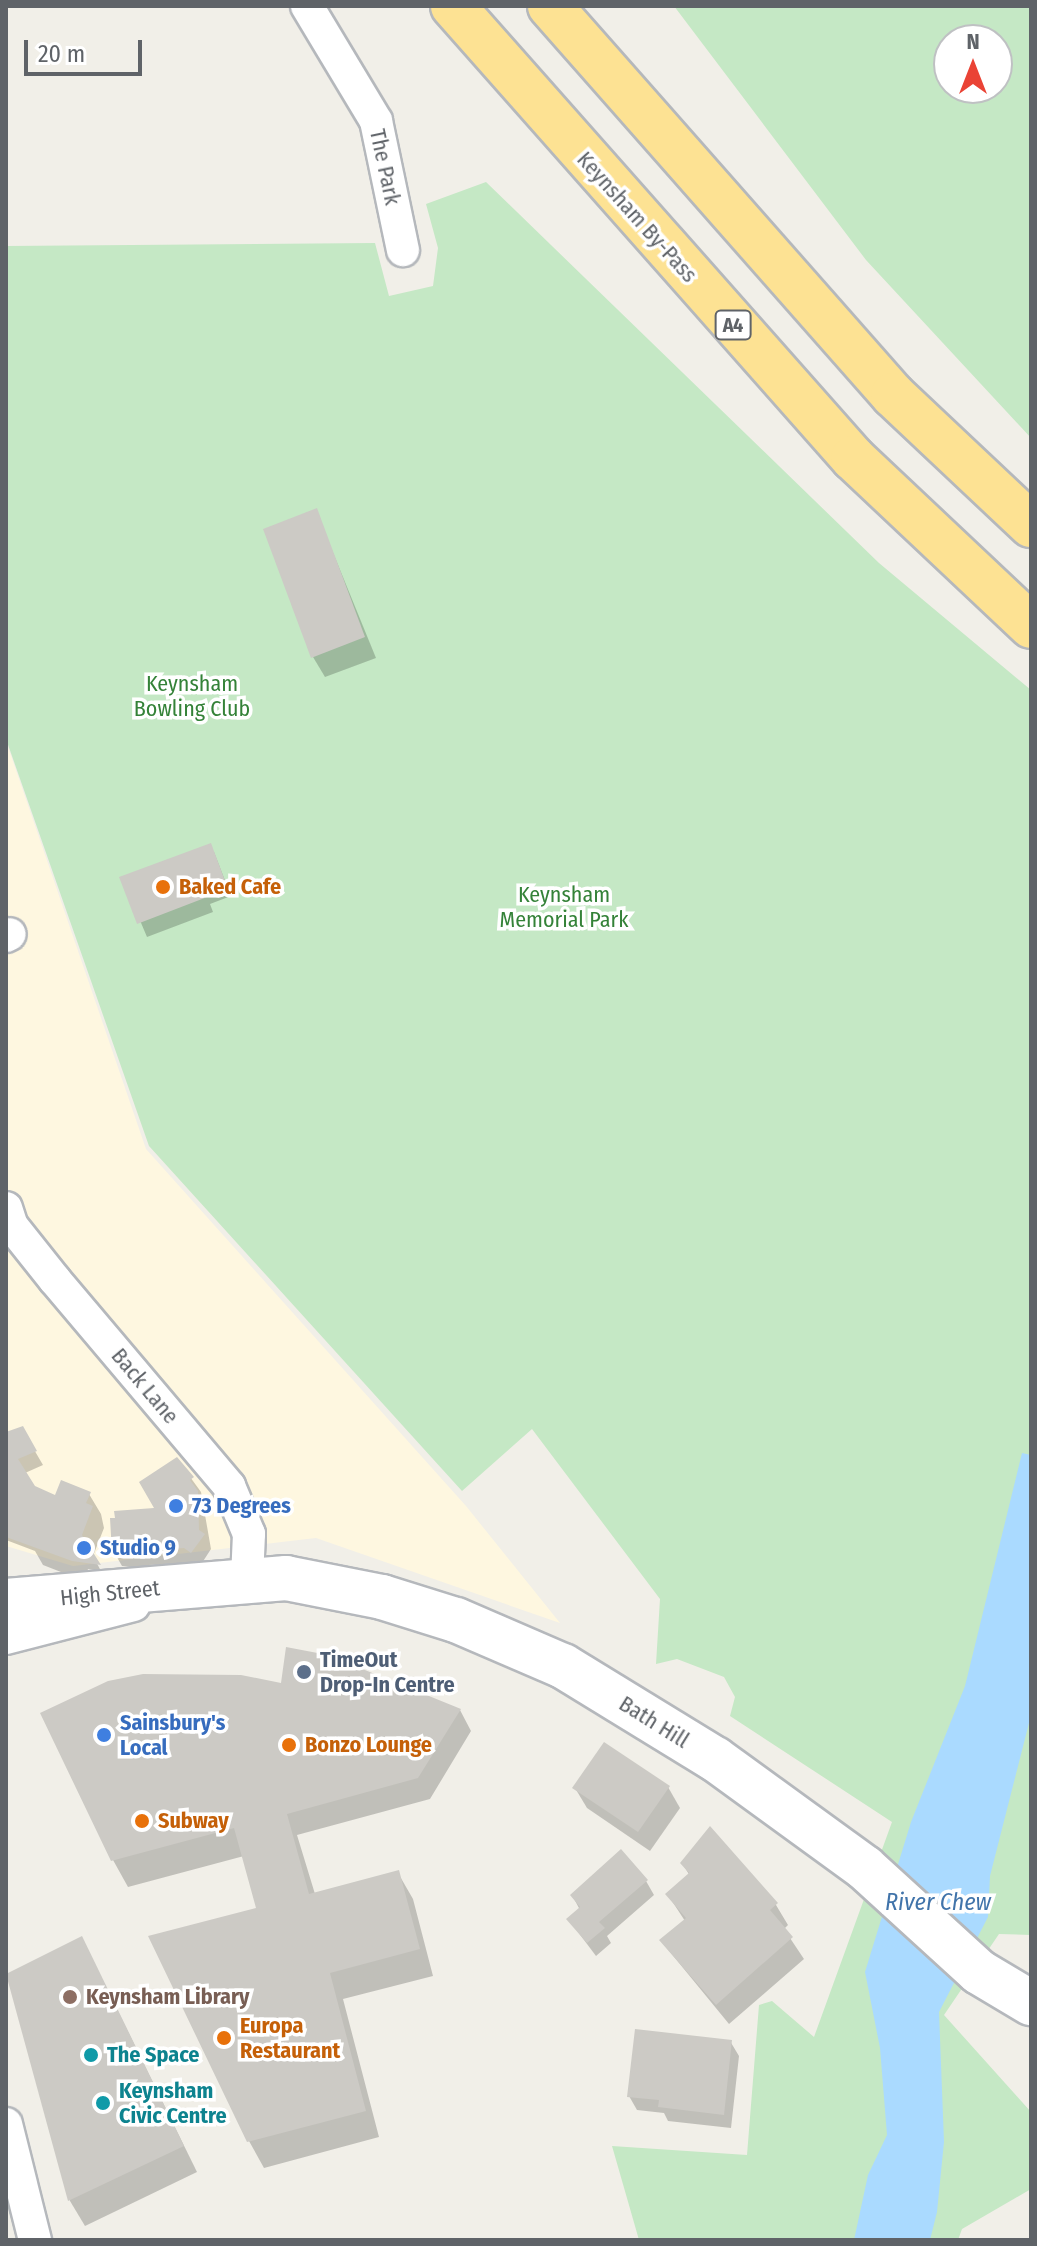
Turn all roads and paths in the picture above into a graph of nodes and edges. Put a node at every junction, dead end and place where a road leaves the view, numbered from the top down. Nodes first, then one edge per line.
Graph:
1 (307, 6) edge
2 (453, 6) edge
3 (550, 6) edge
4 (403, 250) dead end
5 (1031, 525) edge
6 (1031, 626) edge
7 (6, 1208) edge
8 (230, 1580) junction
9 (6, 1601) edge
10 (6, 1638) edge
11 (1031, 2003) edge
12 (6, 2124) edge
13 (35, 2240) edge

1 - 4 street, The Park
2 - 6 highway, Keynsham By-Pass / A4
3 - 5 highway
7 - 8 street, Back Lane
8 - 9 main road, High Street
8 - 10 street
8 - 11 main road, Bath Hill
12 - 13 street

